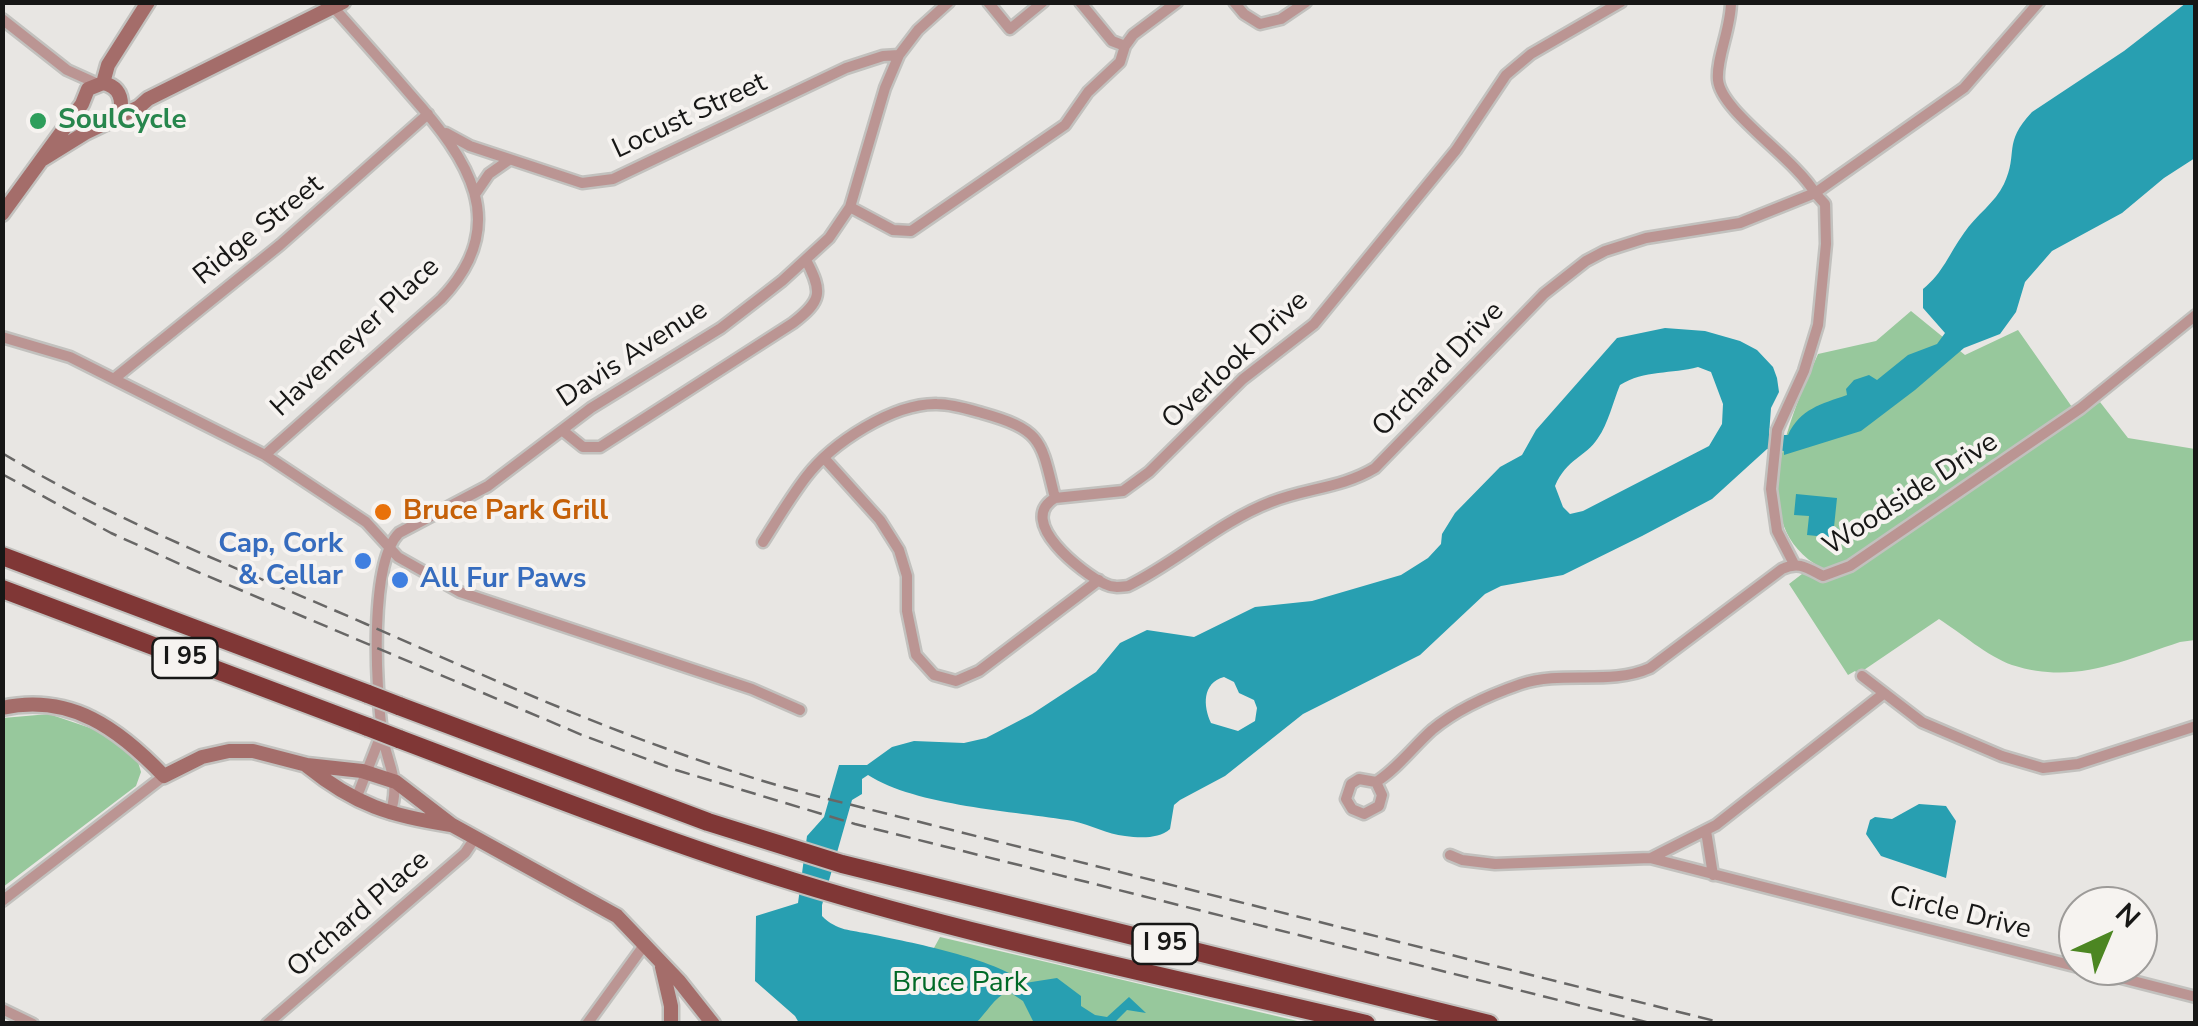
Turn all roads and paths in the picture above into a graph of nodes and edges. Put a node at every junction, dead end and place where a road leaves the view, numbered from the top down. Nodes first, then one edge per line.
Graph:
1 (148, 2) edge
2 (949, 2) edge
3 (988, 2) edge
4 (1043, 2) edge
5 (1080, 2) edge
6 (1177, 2) edge
7 (1234, 2) edge
8 (1306, 2) edge
9 (1621, 2) edge
10 (1731, 2) edge
11 (2039, 2) edge
12 (336, 4) edge
13 (2, 19) edge
14 (1125, 46) junction
15 (899, 55) junction
16 (67, 70) junction
17 (106, 86) junction
18 (148, 99) junction
19 (83, 100) junction
20 (428, 114) junction
21 (120, 116) junction
22 (100, 126) junction
23 (442, 131) junction
24 (43, 159) junction
25 (509, 160) junction
26 (1815, 193) junction
27 (477, 196) junction
28 (850, 207) junction
29 (2, 214) edge
30 (806, 260) junction
31 (2196, 315) edge
32 (2, 337) edge
33 (115, 378) junction
34 (562, 430) junction
35 (265, 455) junction
36 (825, 459) junction
37 (1055, 498) junction
38 (764, 542) dead end
39 (388, 547) junction
40 (2, 556) edge
41 (1794, 564) junction
42 (1099, 580) junction
43 (2, 589) edge
44 (1862, 676) dead end
45 (1882, 694) junction
46 (2, 708) edge
47 (800, 710) dead end
48 (2196, 726) edge
49 (383, 734) junction
50 (307, 765) junction
51 (368, 772) junction
52 (164, 776) junction
53 (396, 782) junction
54 (1376, 782) dead end
55 (356, 798) junction
56 (390, 814) junction
57 (452, 825) junction
58 (1706, 831) junction
59 (476, 838) junction
60 (1450, 855) dead end
61 (1650, 858) junction
62 (1713, 875) junction
63 (2, 902) edge
64 (645, 944) junction
65 (660, 962) junction
66 (2196, 997) edge
67 (2, 1009) edge
68 (33, 1024) edge
69 (267, 1024) edge
70 (586, 1024) edge
71 (671, 1024) edge
72 (713, 1024) edge
73 (1366, 1024) edge
74 (1490, 1024) edge

1 - 17 main road
2 - 15 street, Davis Avenue
3 - 4 street
5 - 14 street
6 - 14 street
7 - 8 street
9 - 37 street, Overlook Drive
10 - 26 street
11 - 26 street, Orchard Drive
12 - 18 main road
12 - 20 street
13 - 16 street
14 - 28 street
15 - 25 street, Locust Street
15 - 28 street, Davis Avenue
16 - 17 street
16 - 19 street
17 - 18 main road
17 - 19 main road
17 - 21 main road
18 - 21 main road
19 - 22 main road
19 - 24 main road
20 - 23 street
20 - 33 street, Ridge Street
21 - 22 main road
22 - 24 main road
23 - 25 street, Locust Street
23 - 27 street
24 - 29 main road
25 - 27 street
26 - 41 street
26 - 42 street, Orchard Drive
27 - 35 street, Havemeyer Place
28 - 30 street, Davis Avenue
30 - 34 street, Davis Avenue
30 - 34 street
31 - 41 street, Woodside Drive
32 - 33 street
33 - 35 street
34 - 39 street, Davis Avenue
35 - 39 street
36 - 37 street
36 - 38 street
36 - 42 street
37 - 42 street
39 - 47 street
39 - 49 street
40 - 74 highway, I 95, bridge
41 - 54 street, Woodside Drive
43 - 49 highway, I 95
44 - 45 street
45 - 48 street
45 - 58 street
46 - 52 main road
49 - 51 street
49 - 53 street
49 - 73 highway, I 95
50 - 51 main road
50 - 52 main road
50 - 55 main road
51 - 53 main road
51 - 55 street
52 - 63 street
53 - 56 street
53 - 57 main road
55 - 56 main road
56 - 57 main road
57 - 59 main road
58 - 61 street
58 - 62 street
59 - 64 main road
59 - 69 street, Orchard Place
60 - 61 street
61 - 62 street, Circle Drive
62 - 66 street, Circle Drive
64 - 65 main road
64 - 70 street
65 - 71 main road
65 - 72 main road
67 - 68 street

